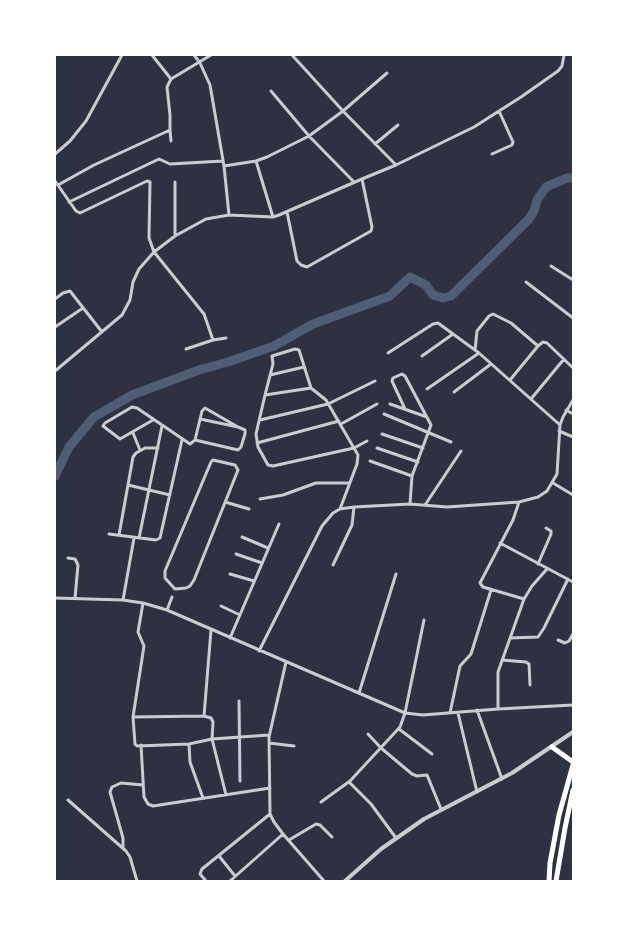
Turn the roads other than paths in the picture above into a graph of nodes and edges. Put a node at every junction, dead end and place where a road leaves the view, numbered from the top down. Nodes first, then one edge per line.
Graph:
1 (122, 55) edge
2 (152, 55) edge
3 (194, 55) edge
4 (211, 55) edge
5 (292, 55) edge
6 (564, 55) edge
7 (200, 63) junction
8 (387, 73) dead end
9 (171, 79) junction
10 (271, 91) dead end
11 (343, 111) junction
12 (499, 111) junction
13 (398, 125) dead end
14 (170, 130) junction
15 (309, 136) junction
16 (171, 141) dead end
17 (375, 144) junction
18 (55, 154) edge
19 (492, 154) dead end
20 (223, 161) junction
21 (256, 161) junction
22 (396, 165) junction
23 (224, 166) junction
24 (362, 178) junction
25 (55, 182) edge
26 (176, 182) dead end
27 (354, 182) junction
28 (58, 185) junction
29 (69, 202) junction
30 (287, 212) junction
31 (229, 215) junction
32 (273, 217) junction
33 (175, 236) junction
34 (154, 252) junction
35 (551, 266) dead end
36 (573, 280) edge
37 (526, 282) dead end
38 (55, 299) edge
39 (83, 308) junction
40 (573, 318) edge
41 (55, 327) edge
42 (102, 332) junction
43 (453, 334) junction
44 (226, 338) dead end
45 (213, 340) junction
46 (538, 346) junction
47 (186, 349) dead end
48 (475, 350) junction
49 (479, 353) junction
50 (388, 354) dead end
51 (422, 356) dead end
52 (564, 359) junction
53 (492, 364) junction
54 (304, 367) junction
55 (573, 368) edge
56 (55, 371) edge
57 (270, 375) junction
58 (510, 380) junction
59 (375, 381) dead end
60 (311, 388) junction
61 (426, 390) dead end
62 (454, 392) dead end
63 (265, 395) junction
64 (531, 399) junction
65 (573, 400) edge
66 (328, 404) junction
67 (377, 404) dead end
68 (390, 404) dead end
69 (405, 409) junction
70 (566, 410) junction
71 (384, 414) dead end
72 (573, 414) edge
73 (427, 417) junction
74 (200, 419) junction
75 (153, 420) junction
76 (260, 420) junction
77 (340, 422) junction
78 (560, 425) junction
79 (162, 426) junction
80 (238, 427) junction
81 (559, 432) junction
82 (133, 433) junction
83 (382, 434) dead end
84 (428, 434) junction
85 (573, 437) edge
86 (182, 440) junction
87 (195, 440) junction
88 (367, 441) dead end
89 (257, 442) junction
90 (451, 442) dead end
91 (158, 448) junction
92 (354, 448) junction
93 (377, 448) dead end
94 (423, 448) junction
95 (140, 450) junction
96 (461, 451) dead end
97 (370, 461) dead end
98 (418, 462) junction
99 (412, 476) junction
100 (350, 483) junction
101 (553, 483) junction
102 (128, 484) junction
103 (149, 489) junction
104 (573, 494) edge
105 (170, 495) junction
106 (260, 499) dead end
107 (225, 502) junction
108 (519, 502) junction
109 (410, 504) junction
110 (425, 505) junction
111 (354, 507) junction
112 (249, 509) dead end
113 (340, 509) junction
114 (279, 524) dead end
115 (546, 528) dead end
116 (109, 534) dead end
117 (118, 535) junction
118 (242, 537) dead end
119 (134, 538) junction
120 (139, 538) junction
121 (500, 543) junction
122 (268, 548) junction
123 (236, 554) dead end
124 (68, 558) dead end
125 (262, 563) junction
126 (538, 564) junction
127 (333, 565) dead end
128 (547, 569) junction
129 (230, 574) dead end
130 (396, 574) dead end
131 (568, 579) junction
132 (254, 581) junction
133 (573, 582) edge
134 (491, 590) junction
135 (173, 593) junction
136 (55, 598) edge
137 (74, 598) junction
138 (524, 599) junction
139 (123, 600) junction
140 (143, 603) junction
141 (221, 606) dead end
142 (167, 610) junction
143 (240, 614) junction
144 (424, 620) dead end
145 (211, 630) junction
146 (573, 634) edge
147 (230, 638) junction
148 (510, 638) junction
149 (558, 640) dead end
150 (259, 651) junction
151 (502, 660) junction
152 (286, 662) junction
153 (530, 685) dead end
154 (358, 693) junction
155 (239, 701) dead end
156 (573, 705) edge
157 (498, 709) junction
158 (477, 710) junction
159 (405, 713) junction
160 (450, 713) junction
161 (458, 713) junction
162 (204, 716) junction
163 (133, 717) junction
164 (399, 729) junction
165 (573, 732) edge
166 (368, 734) dead end
167 (269, 735) junction
168 (239, 738) junction
169 (212, 739) junction
170 (269, 743) junction
171 (189, 744) junction
172 (141, 746) junction
173 (294, 746) dead end
174 (552, 747) junction
175 (381, 748) junction
176 (432, 754) dead end
177 (573, 763) edge
178 (502, 779) junction
179 (240, 781) dead end
180 (349, 782) junction
181 (143, 785) junction
182 (270, 788) junction
183 (573, 790) edge
184 (477, 792) junction
185 (226, 795) junction
186 (203, 798) junction
187 (572, 798) edge
188 (68, 800) dead end
189 (321, 802) dead end
190 (441, 809) junction
191 (270, 814) junction
192 (283, 834) junction
193 (332, 837) dead end
194 (396, 838) junction
195 (289, 840) junction
196 (124, 848) junction
197 (219, 856) junction
198 (235, 876) junction
199 (136, 881) edge
200 (206, 881) edge
201 (230, 881) edge
202 (324, 881) edge
203 (345, 881) edge
204 (549, 881) edge
205 (556, 881) edge

1 - 18 street
2 - 9 street
3 - 7 street
4 - 7 street
5 - 11 street
6 - 12 street
7 - 9 street
7 - 20 street
8 - 11 street
9 - 14 street
10 - 15 street
11 - 15 street
11 - 17 street
12 - 19 street
12 - 22 street
13 - 17 street
14 - 16 street
14 - 28 street
15 - 21 street
15 - 27 street
17 - 22 street
20 - 23 street
20 - 29 street
21 - 23 street
21 - 32 street
22 - 24 street
23 - 31 street
24 - 27 street
24 - 30 street
25 - 28 street
26 - 33 street
27 - 30 street
28 - 29 street
29 - 34 street
30 - 32 street
31 - 32 street
31 - 33 street
33 - 34 street
34 - 42 street
34 - 45 street
35 - 36 street
37 - 40 street
38 - 39 street
39 - 41 street
39 - 42 street
42 - 56 street
43 - 48 street
43 - 50 street
43 - 51 street
44 - 45 street
45 - 47 street
46 - 48 street
46 - 52 street
46 - 58 street
48 - 49 street
49 - 53 street
49 - 61 street
52 - 55 street
52 - 64 street
53 - 58 street
53 - 62 street
54 - 57 street
54 - 57 street
54 - 60 street
57 - 63 street
58 - 64 street
59 - 66 street
60 - 63 street
60 - 66 street
63 - 76 street
64 - 78 street
65 - 70 street
66 - 76 street
66 - 77 street
67 - 77 street
68 - 69 street
69 - 73 street
69 - 73 street
70 - 72 street
70 - 78 street
71 - 84 street
73 - 84 street
74 - 80 street
74 - 80 street
74 - 87 street
75 - 79 street
75 - 82 street
75 - 82 street
76 - 89 street
77 - 89 street
77 - 92 street
78 - 81 street
79 - 86 street
79 - 91 street
80 - 87 street
81 - 85 street
81 - 101 street
82 - 95 street
83 - 94 street
84 - 90 street
84 - 94 street
86 - 87 street
86 - 105 street
88 - 92 street
89 - 92 street
91 - 95 street
91 - 103 street
92 - 100 street
93 - 98 street
94 - 98 street
95 - 102 street
96 - 110 street
97 - 99 street
98 - 99 street
99 - 109 street
100 - 106 street
100 - 113 street
101 - 104 street
101 - 108 street
102 - 103 street
102 - 117 street
103 - 105 street
103 - 120 street
105 - 120 street
107 - 112 street
107 - 135 street
107 - 135 street
108 - 110 street
108 - 121 street
109 - 110 street
109 - 111 street
111 - 113 street
111 - 127 street
113 - 150 street
114 - 122 street
115 - 126 street
116 - 117 street
117 - 119 street
118 - 122 street
119 - 120 street
119 - 139 street
121 - 126 street
121 - 134 street
122 - 125 street
123 - 125 street
124 - 137 street
125 - 132 street
126 - 128 street
128 - 131 street
128 - 138 street
129 - 132 street
130 - 154 street
131 - 133 street
131 - 148 street
132 - 143 street
134 - 138 street
134 - 160 street
135 - 142 street
136 - 137 street
137 - 139 street
138 - 148 street
139 - 140 street
140 - 142 street
140 - 163 street
141 - 143 street
142 - 145 street
143 - 147 street
144 - 159 street
145 - 147 street
145 - 162 street
146 - 149 street
147 - 150 street
148 - 151 street
150 - 152 street
151 - 153 street
151 - 157 street
152 - 154 street
152 - 167 street
154 - 159 street
155 - 168 street
156 - 157 street
157 - 158 street
158 - 161 street
158 - 178 street
159 - 160 street
159 - 164 street
160 - 161 street
161 - 184 street
162 - 163 street
162 - 169 street
163 - 172 street
164 - 175 street
164 - 176 street
165 - 174 street
166 - 175 street
167 - 168 street
167 - 170 street
168 - 169 street
168 - 179 street
169 - 171 street
169 - 185 street
170 - 173 street
170 - 182 street
171 - 172 street
171 - 186 street
172 - 181 street
174 - 177 main road
174 - 178 street
175 - 180 street
175 - 190 street
177 - 204 main road
178 - 184 street
180 - 189 street
180 - 194 street
181 - 186 street
181 - 196 street
182 - 185 street
182 - 191 street
183 - 187 main road
184 - 190 street
185 - 186 street
187 - 205 main road
188 - 196 street
190 - 194 street
191 - 192 street
191 - 197 street
192 - 195 street
192 - 198 street
193 - 195 street
194 - 203 street
195 - 202 street
196 - 199 street
197 - 198 street
197 - 200 street
198 - 201 street

